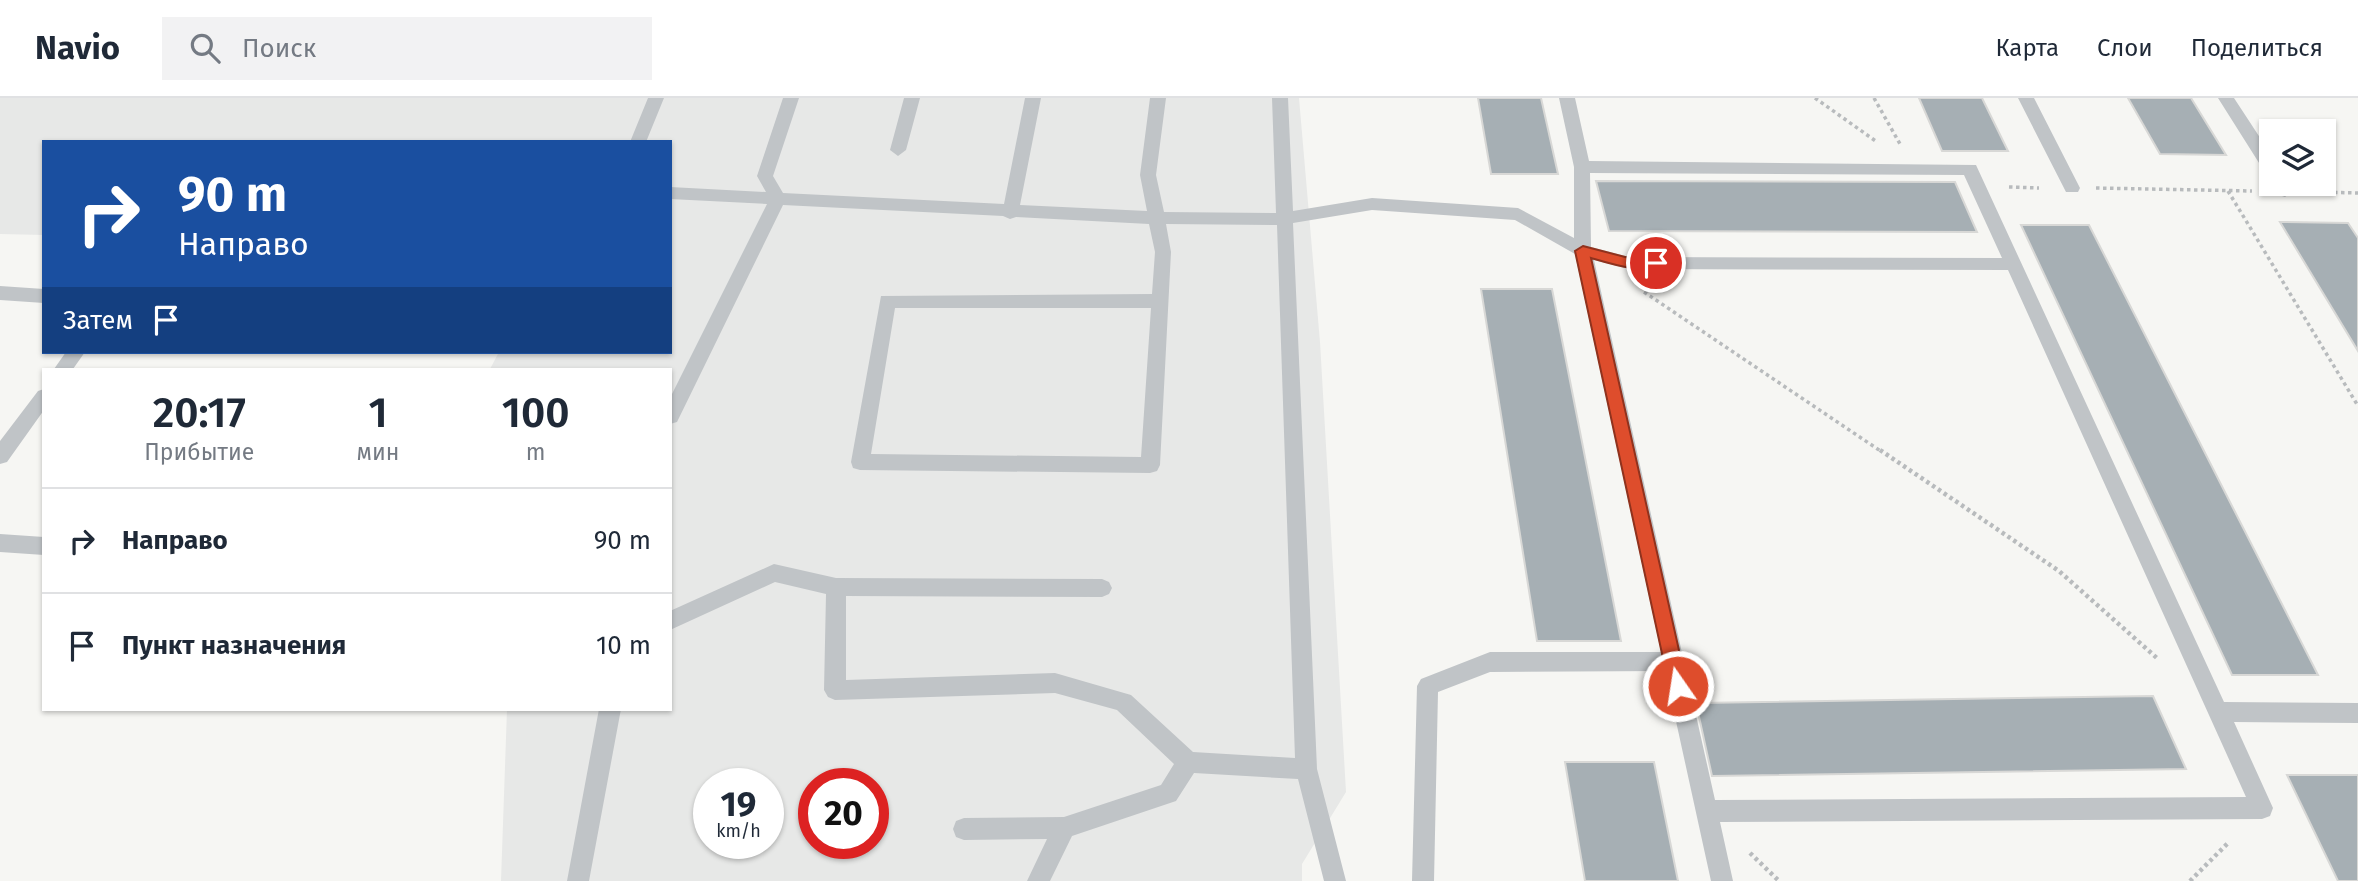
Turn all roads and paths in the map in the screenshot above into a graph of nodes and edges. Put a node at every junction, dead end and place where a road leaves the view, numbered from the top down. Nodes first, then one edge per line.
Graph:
1 (656, 98) edge
2 (791, 98) edge
3 (912, 98) edge
4 (1033, 98) edge
5 (1158, 98) edge
6 (1280, 98) edge
7 (1567, 98) edge
8 (1815, 98) edge
9 (1874, 98) edge
10 (2025, 98) edge
11 (2226, 98) edge
12 (639, 140) edge
13 (898, 150) dead end
14 (2259, 150) edge
15 (1582, 167) junction
16 (1914, 169) junction
17 (1979, 187) junction
18 (2072, 188) junction
19 (2259, 189) edge
20 (2228, 191) junction
21 (2336, 192) edge
22 (672, 193) edge
23 (2358, 193) edge
24 (778, 199) junction
25 (1010, 213) junction
26 (1157, 218) junction
27 (1284, 219) junction
28 (1583, 251) junction
29 (2014, 264) junction
30 (1641, 290) dead end
31 (0, 293) edge
32 (42, 296) edge
33 (1160, 301) junction
34 (74, 354) edge
35 (64, 368) edge
36 (42, 399) edge
37 (2358, 406) edge
38 (672, 413) edge
39 (0, 456) edge
40 (0, 543) edge
41 (42, 546) edge
42 (836, 587) junction
43 (1102, 589) dead end
44 (672, 620) edge
45 (1672, 661) junction
46 (2169, 668) dead end
47 (610, 711) edge
48 (2218, 712) junction
49 (2358, 713) edge
50 (1188, 762) junction
51 (1306, 769) junction
52 (2262, 808) junction
53 (1706, 811) junction
54 (1064, 828) junction
55 (964, 829) dead end
56 (578, 881) edge
57 (1038, 881) edge
58 (1335, 881) edge
59 (1423, 881) edge
60 (1722, 881) edge
61 (2190, 881) edge

1 - 12 lane
2 - 24 lane
3 - 13 lane
4 - 25 lane
5 - 26 lane
6 - 27 lane
7 - 15 lane
8 - 16 path
9 - 16 path
10 - 18 lane
11 - 14 lane
15 - 16 lane
15 - 28 lane
16 - 17 lane
17 - 18 path
17 - 29 lane
18 - 20 path
19 - 20 path
20 - 37 path
21 - 23 path
22 - 24 lane
24 - 25 lane
24 - 38 lane
25 - 26 lane
26 - 27 lane
26 - 33 lane
27 - 28 lane
27 - 51 lane
28 - 29 lane
28 - 45 lane
29 - 48 lane
30 - 46 path
31 - 32 lane
33 - 33 lane
34 - 35 lane
36 - 39 lane
40 - 41 lane
42 - 43 lane
42 - 44 lane
42 - 50 lane
45 - 53 lane
45 - 59 lane
47 - 56 lane
48 - 49 lane
48 - 52 lane
50 - 51 lane
50 - 54 lane
51 - 58 lane
52 - 53 lane
52 - 61 path
53 - 60 lane
54 - 55 lane
54 - 57 lane

